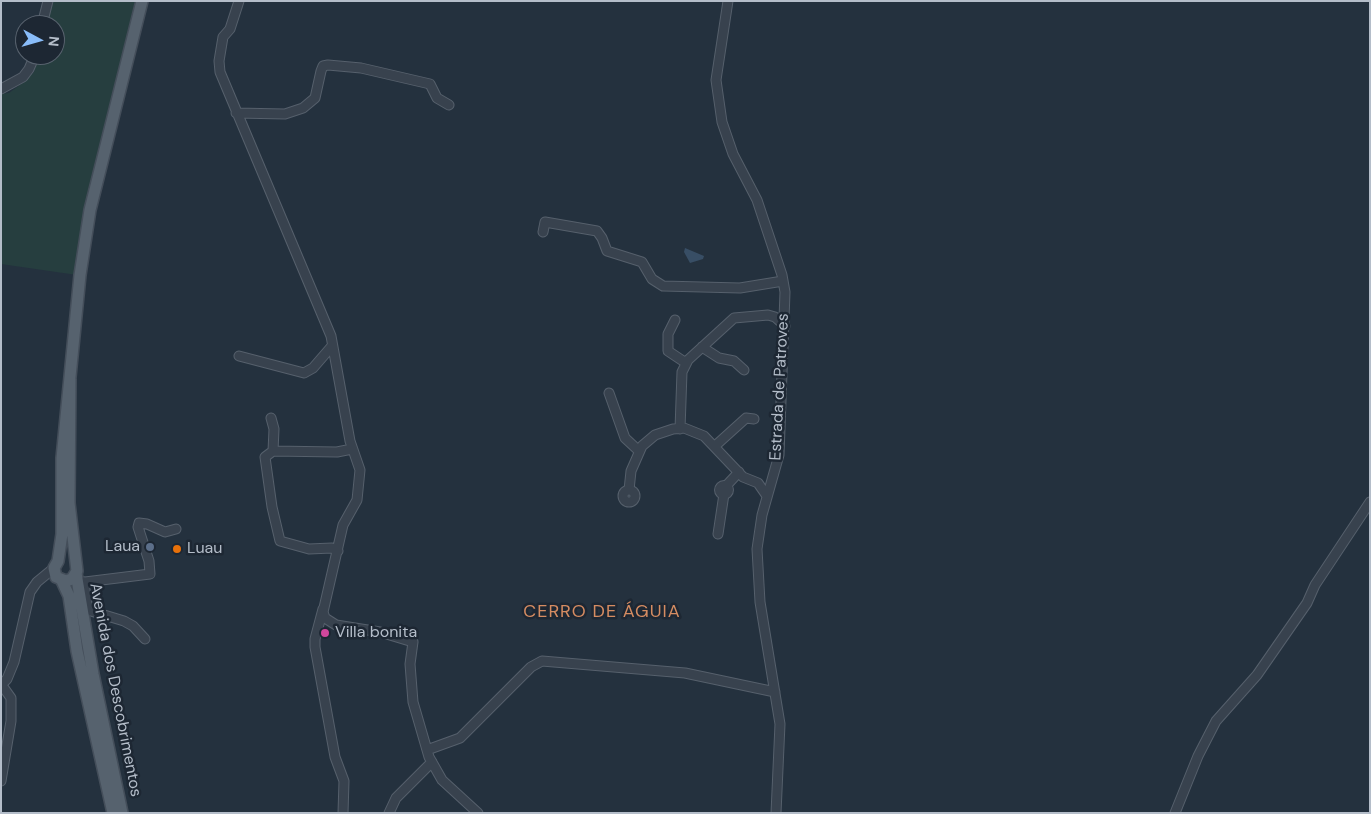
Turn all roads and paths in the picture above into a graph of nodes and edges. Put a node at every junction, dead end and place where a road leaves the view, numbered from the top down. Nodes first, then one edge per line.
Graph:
1 (48, 1) edge
2 (142, 1) edge
3 (240, 1) edge
4 (728, 1) edge
5 (44, 15) edge
6 (31, 65) edge
7 (1, 89) edge
8 (449, 105) dead end
9 (236, 113) junction
10 (543, 232) dead end
11 (783, 281) junction
12 (784, 304) junction
13 (768, 315) junction
14 (675, 320) dead end
15 (784, 326) junction
16 (332, 346) junction
17 (702, 347) junction
18 (240, 356) dead end
19 (686, 363) junction
20 (744, 370) dead end
21 (70, 379) junction
22 (609, 393) dead end
23 (749, 415) dead end
24 (271, 418) dead end
25 (680, 429) junction
26 (716, 446) junction
27 (352, 449) junction
28 (273, 451) junction
29 (639, 451) junction
30 (739, 472) junction
31 (773, 476) junction
32 (758, 483) junction
33 (628, 490) dead end
34 (767, 496) junction
35 (1370, 502) edge
36 (176, 528) dead end
37 (718, 534) dead end
38 (338, 551) junction
39 (56, 565) junction
40 (78, 576) junction
41 (62, 581) junction
42 (324, 607) junction
43 (318, 621) junction
44 (336, 625) junction
45 (145, 639) dead end
46 (2, 684) edge
47 (776, 692) junction
48 (427, 750) junction
49 (432, 762) junction
50 (1, 781) edge
51 (113, 813) edge
52 (122, 813) edge
53 (343, 813) edge
54 (389, 813) edge
55 (478, 813) edge
56 (776, 813) edge
57 (1175, 813) edge

1 - 5 street
2 - 21 main road
3 - 9 street
4 - 11 street, Estrada de Patroves
6 - 7 street
8 - 9 street
9 - 16 street
10 - 11 street
11 - 12 street, Estrada de Patroves
12 - 13 street
12 - 15 street, Estrada de Patroves
13 - 15 street
13 - 17 street
14 - 19 street
15 - 31 street, Estrada de Patroves
16 - 18 street
16 - 27 street
17 - 19 street
17 - 20 street
19 - 25 street
21 - 39 main road
21 - 40 main road, Avenida dos Descobrimentos
22 - 29 street
23 - 26 street
24 - 28 street
25 - 26 street
25 - 29 street
26 - 30 street
27 - 28 street
27 - 38 street
28 - 38 street
29 - 33 street
30 - 32 street
30 - 37 street
31 - 32 street
31 - 34 street, Estrada de Patroves
32 - 34 street
34 - 47 street, Estrada de Patroves
35 - 57 street
36 - 40 street
38 - 42 street
39 - 40 main road
39 - 41 main road, Avenida dos Descobrimentos
39 - 46 street
40 - 41 main road
40 - 45 street
40 - 52 main road, Avenida dos Descobrimentos
41 - 51 main road, Avenida dos Descobrimentos
42 - 43 street
42 - 44 street
43 - 44 street
43 - 53 street
44 - 48 street
46 - 50 street
47 - 48 street
47 - 56 street, Estrada de Patroves
48 - 49 street
49 - 54 street
49 - 55 street

